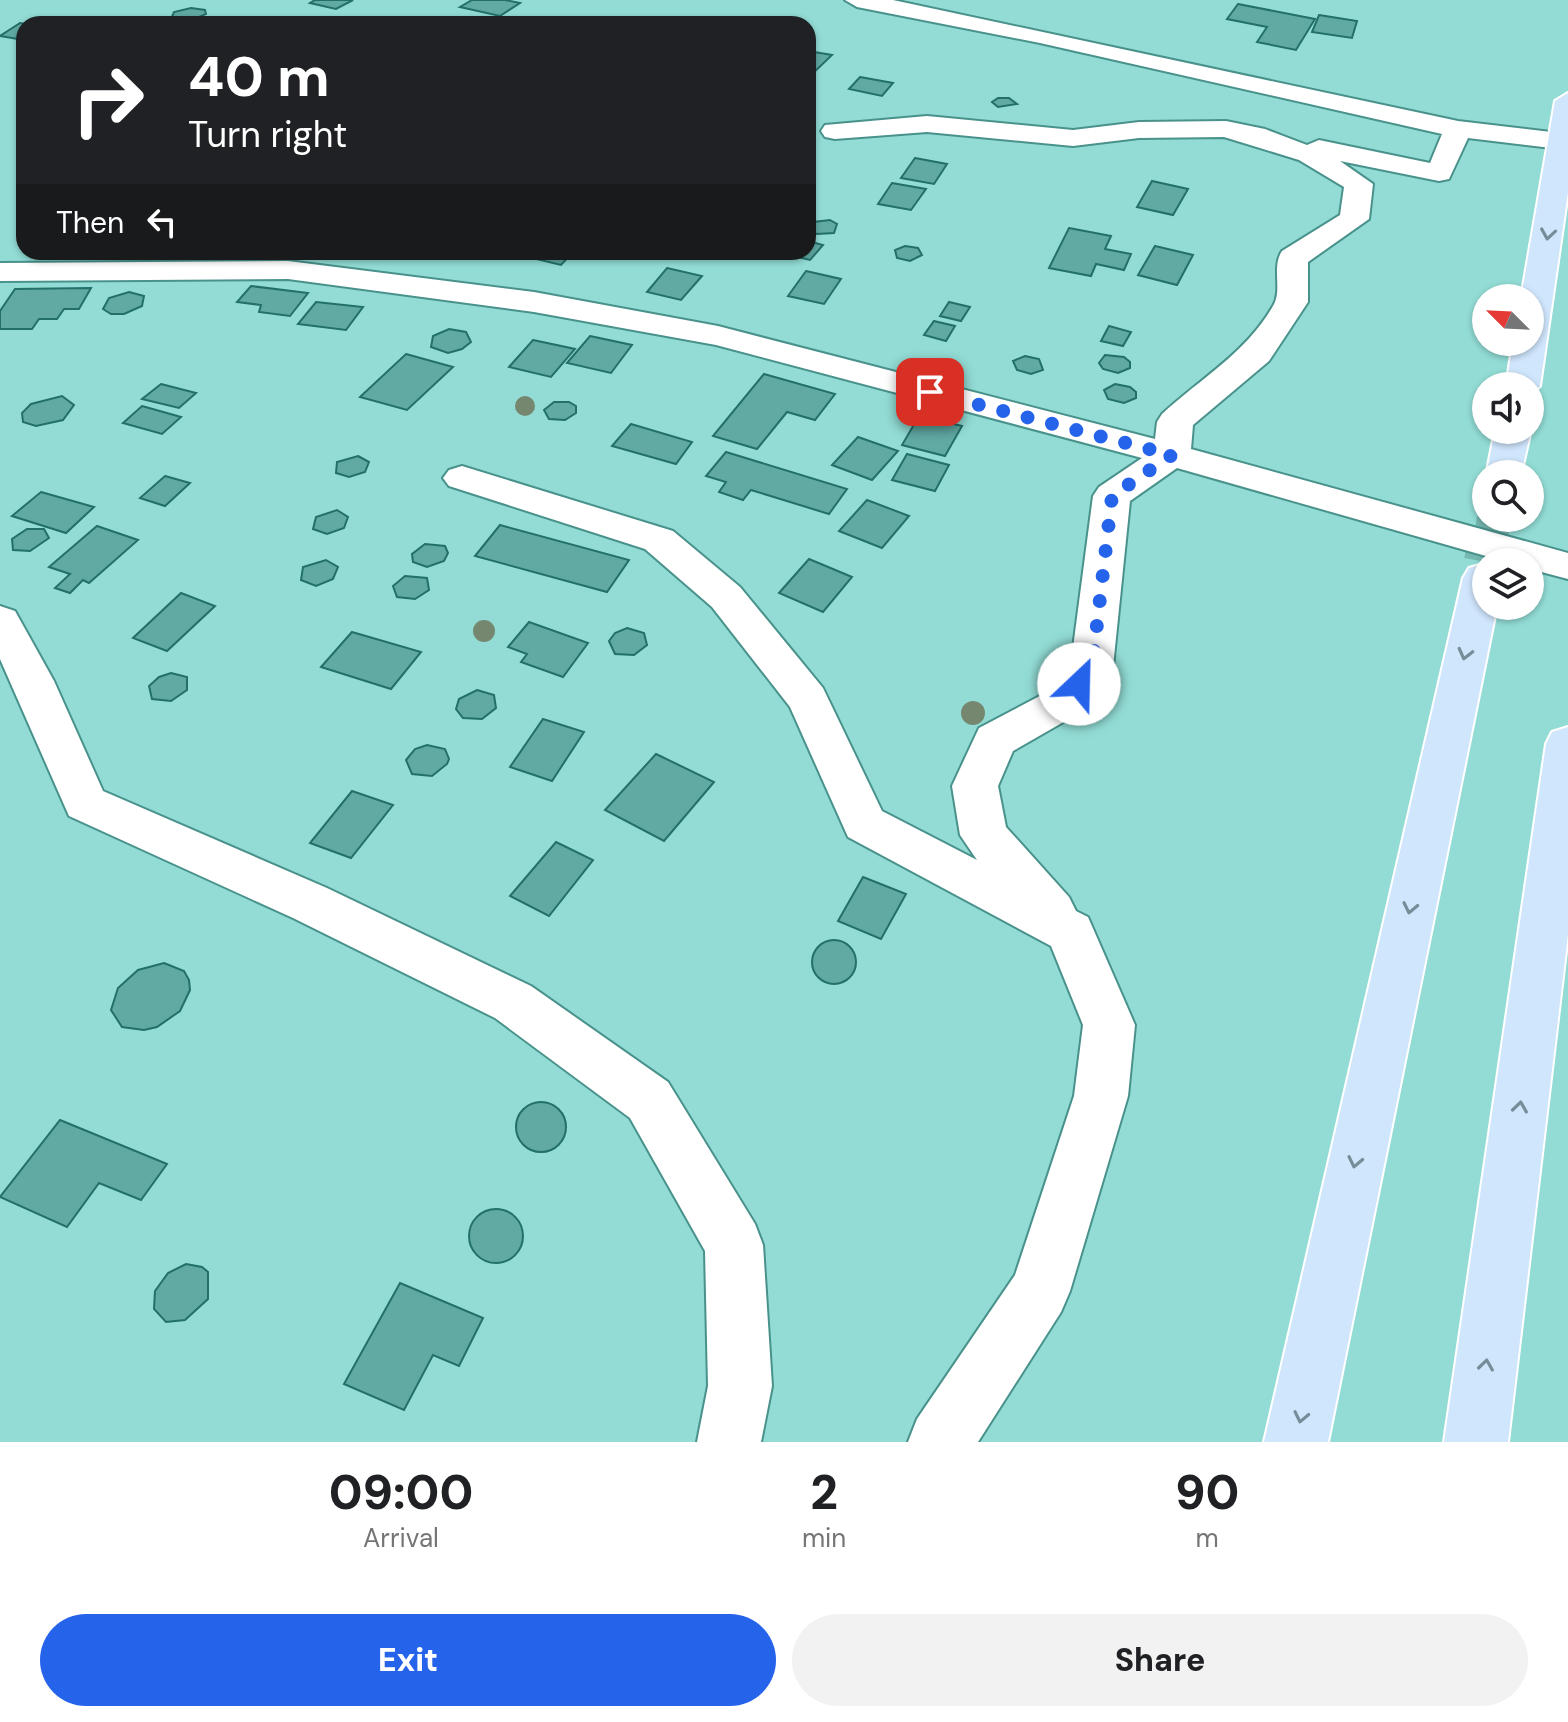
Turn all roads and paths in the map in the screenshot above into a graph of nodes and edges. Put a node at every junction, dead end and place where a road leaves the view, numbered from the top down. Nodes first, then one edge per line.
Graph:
1 (869, 2) edge
2 (1568, 101) edge
3 (1226, 129) junction
4 (1458, 129) junction
5 (835, 131) dead end
6 (1565, 142) edge
7 (78, 262) edge
8 (0, 272) edge
9 (1525, 372) edge
10 (1172, 455) junction
11 (462, 478) dead end
12 (1568, 566) edge
13 (1474, 620) edge
14 (0, 621) edge
15 (1568, 744) edge
16 (1070, 932) junction
17 (729, 1442) edge
18 (940, 1442) edge
19 (1296, 1442) edge
20 (1476, 1442) edge

1 - 4 street
2 - 6 main road
3 - 4 street
3 - 5 street
3 - 10 street
4 - 6 street
6 -> 9 main road
7 - 8 street
7 - 10 street
10 - 12 street
10 - 16 street
11 - 16 street
13 -> 19 main road
14 - 17 street
20 -> 15 main road
16 - 18 street

